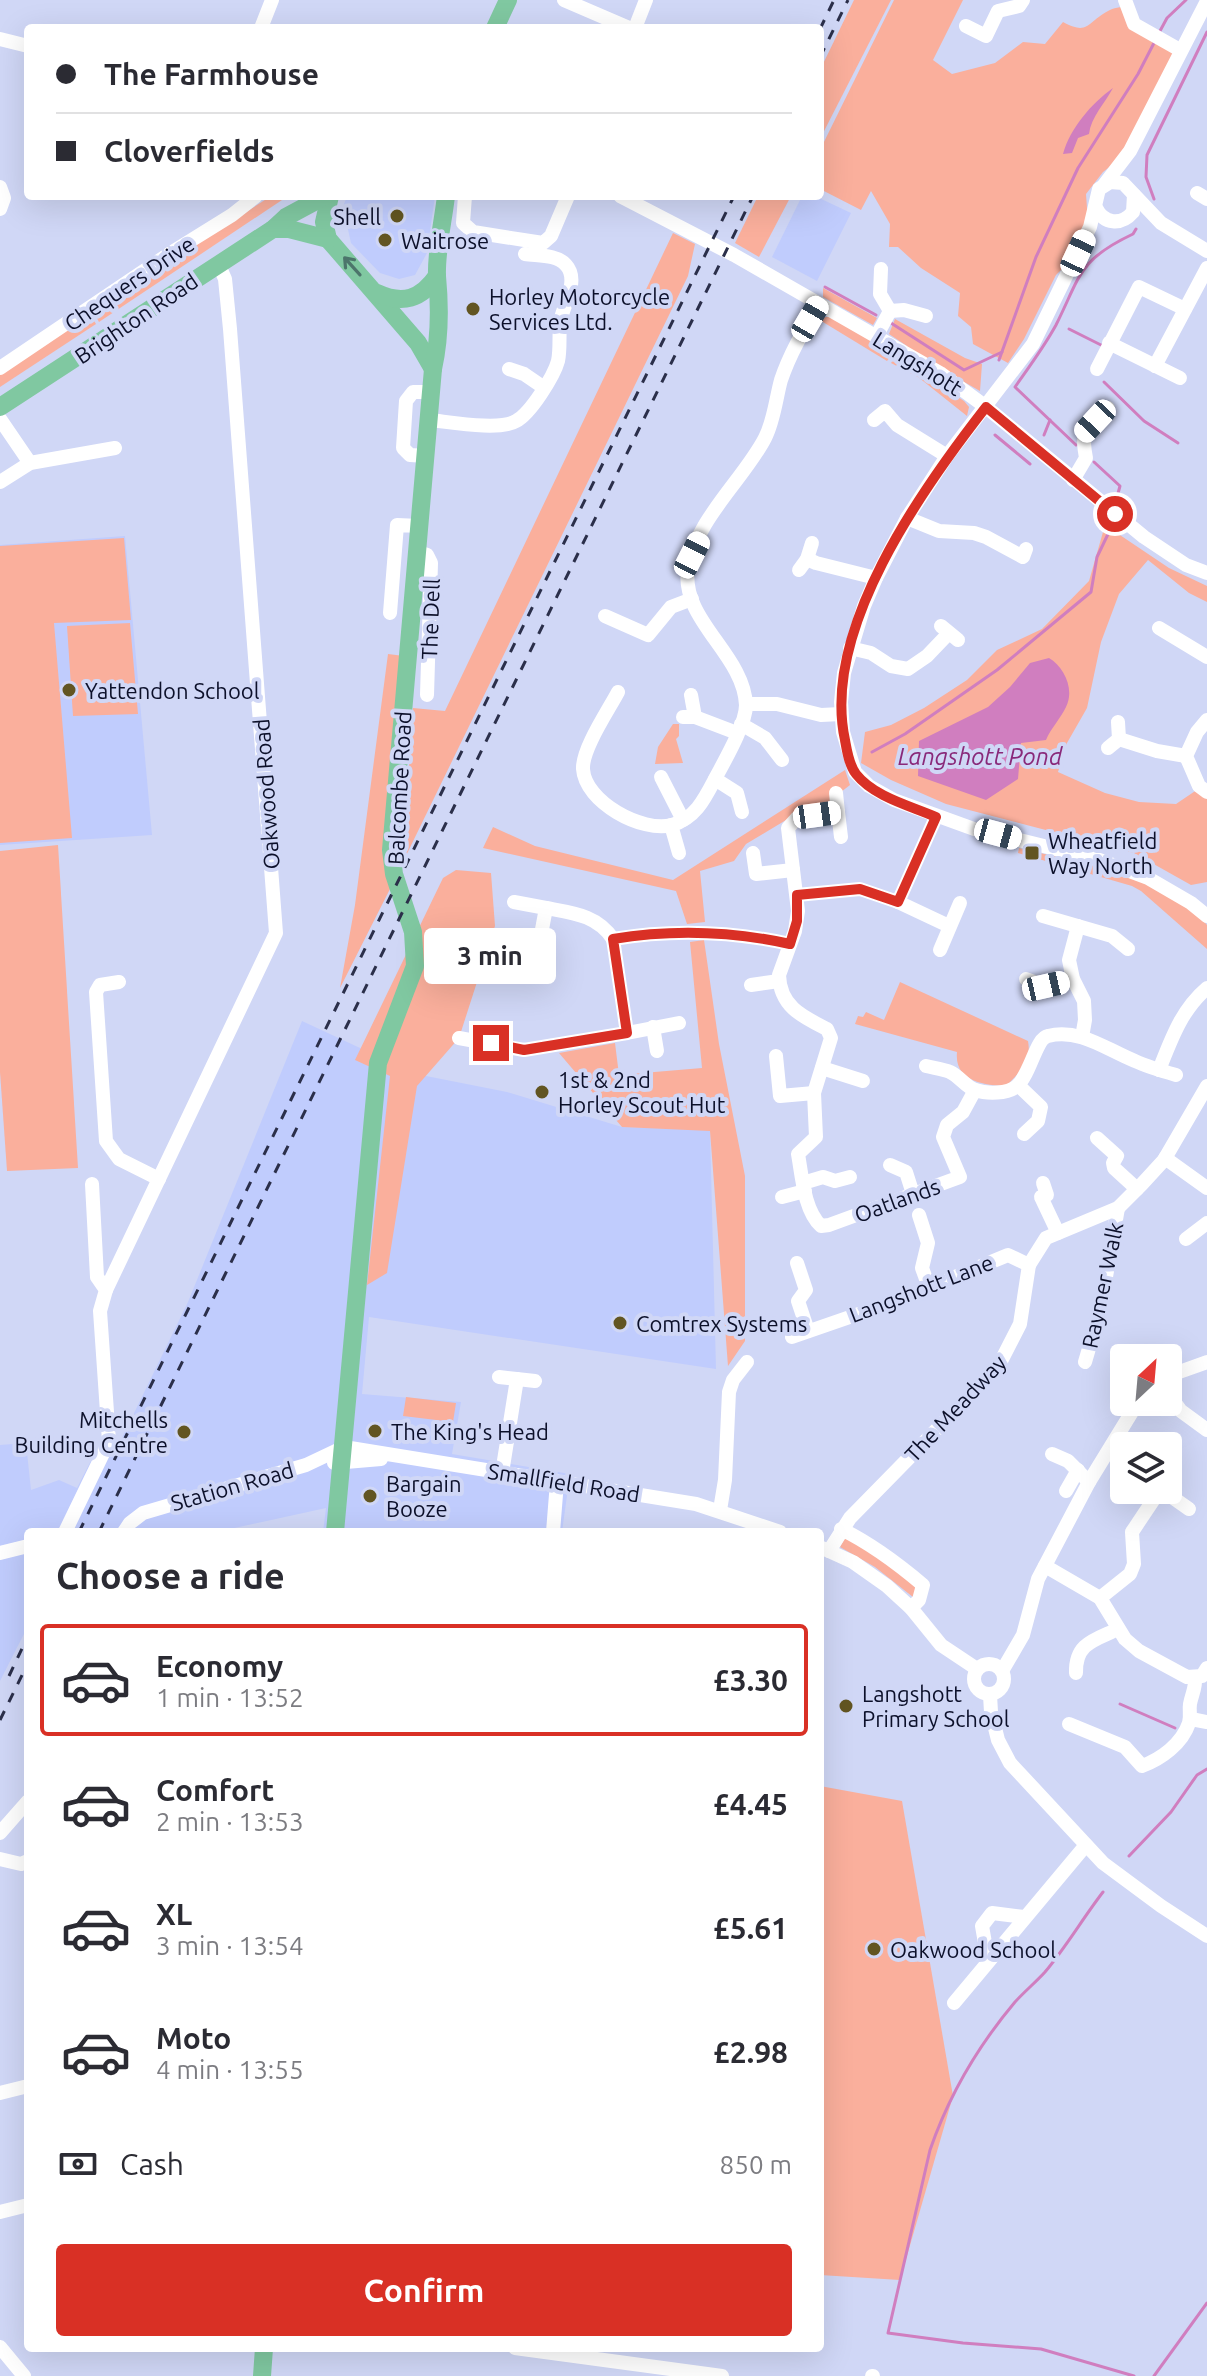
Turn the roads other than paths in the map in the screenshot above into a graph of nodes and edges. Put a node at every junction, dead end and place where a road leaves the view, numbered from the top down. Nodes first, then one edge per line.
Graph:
1 (272, 0) edge
2 (508, 0) edge
3 (564, 0) edge
4 (646, 0) edge
5 (1023, 0) edge
6 (1125, 0) edge
7 (1207, 1) edge
8 (263, 24) edge
9 (497, 24) edge
10 (622, 24) edge
11 (634, 24) edge
12 (966, 26) dead end
13 (0, 39) edge
14 (24, 45) edge
15 (1175, 48) junction
16 (1130, 151) junction
17 (1104, 185) junction
18 (0, 187) edge
19 (1132, 192) junction
20 (251, 200) edge
21 (319, 200) edge
22 (327, 200) edge
23 (446, 200) edge
24 (465, 200) edge
25 (566, 200) edge
26 (628, 200) edge
27 (1096, 208) junction
28 (0, 209) edge
29 (1119, 221) junction
30 (1161, 223) junction
31 (273, 229) junction
32 (328, 239) junction
33 (1207, 251) edge
34 (1078, 253) junction
35 (525, 254) dead end
36 (218, 263) junction
37 (1207, 268) edge
38 (881, 269) dead end
39 (437, 276) junction
40 (377, 293) junction
41 (819, 304) junction
42 (1185, 309) junction
43 (890, 311) junction
44 (926, 316) dead end
45 (438, 335) junction
46 (876, 337) junction
47 (418, 343) junction
48 (1109, 343) junction
49 (1155, 366) junction
50 (0, 368) edge
51 (433, 369) junction
52 (509, 369) dead end
53 (1097, 369) dead end
54 (1180, 378) dead end
55 (543, 387) junction
56 (432, 392) junction
57 (0, 407) edge
58 (986, 407) junction
59 (1108, 408) dead end
60 (0, 419) edge
61 (430, 420) junction
62 (874, 420) dead end
63 (115, 448) dead end
64 (426, 456) junction
65 (947, 456) junction
66 (30, 463) junction
67 (1073, 480) junction
68 (0, 482) edge
69 (907, 518) junction
70 (419, 526) junction
71 (812, 543) dead end
72 (418, 552) junction
73 (1023, 556) dead end
74 (1207, 573) edge
75 (876, 578) junction
76 (692, 599) junction
77 (390, 613) dead end
78 (605, 616) dead end
79 (1159, 628) dead end
80 (949, 633) dead end
81 (850, 648) junction
82 (1207, 657) edge
83 (618, 692) dead end
84 (427, 695) dead end
85 (691, 695) dead end
86 (746, 704) junction
87 (841, 714) junction
88 (1207, 720) edge
89 (1118, 722) dead end
90 (739, 728) junction
91 (1186, 756) junction
92 (782, 760) dead end
93 (661, 777) dead end
94 (715, 779) junction
95 (1207, 792) edge
96 (836, 793) dead end
97 (742, 812) dead end
98 (838, 812) junction
99 (936, 817) junction
100 (677, 822) junction
101 (841, 837) dead end
102 (679, 853) dead end
103 (753, 853) dead end
104 (793, 870) junction
105 (797, 895) junction
106 (514, 902) dead end
107 (898, 902) junction
108 (960, 903) dead end
109 (546, 908) junction
110 (1205, 910) edge
111 (1043, 916) dead end
112 (949, 926) junction
113 (1078, 926) junction
114 (613, 939) junction
115 (790, 944) junction
116 (1128, 949) dead end
117 (940, 950) dead end
118 (537, 956) dead end
119 (1026, 979) dead end
120 (1073, 979) junction
121 (779, 981) junction
122 (119, 982) dead end
123 (751, 985) dead end
124 (1207, 988) edge
125 (679, 1023) dead end
126 (653, 1027) junction
127 (627, 1033) junction
128 (1082, 1037) junction
129 (459, 1038) dead end
130 (657, 1051) dead end
131 (776, 1056) dead end
132 (926, 1066) dead end
133 (822, 1068) junction
134 (1159, 1070) junction
135 (1176, 1075) dead end
136 (863, 1081) dead end
137 (1018, 1085) junction
138 (1207, 1086) edge
139 (975, 1090) junction
140 (814, 1093) junction
141 (1024, 1134) dead end
142 (1097, 1138) dead end
143 (1165, 1158) junction
144 (890, 1165) dead end
145 (850, 1177) dead end
146 (159, 1179) junction
147 (1043, 1183) dead end
148 (92, 1184) dead end
149 (804, 1187) junction
150 (1207, 1188) edge
151 (1137, 1189) junction
152 (913, 1194) junction
153 (782, 1197) dead end
154 (1118, 1208) junction
155 (919, 1215) dead end
156 (1207, 1223) edge
157 (1058, 1233) junction
158 (1186, 1239) dead end
159 (797, 1263) dead end
160 (1029, 1265) junction
161 (929, 1287) junction
162 (106, 1290) junction
163 (808, 1331) junction
164 (792, 1337) dead end
165 (747, 1362) dead end
166 (1085, 1362) dead end
167 (1207, 1362) edge
168 (1182, 1371) edge
169 (499, 1377) dead end
170 (517, 1379) junction
171 (535, 1381) dead end
172 (1182, 1412) edge
173 (1129, 1416) edge
174 (1207, 1430) edge
175 (1052, 1454) dead end
176 (344, 1455) junction
177 (1078, 1470) junction
178 (502, 1473) junction
179 (557, 1482) junction
180 (1089, 1482) junction
181 (1066, 1491) dead end
182 (1151, 1504) edge
183 (1182, 1504) edge
184 (1189, 1509) dead end
185 (720, 1510) junction
186 (67, 1528) edge
187 (127, 1528) edge
188 (335, 1528) edge
189 (553, 1528) edge
190 (769, 1528) edge
191 (841, 1529) junction
192 (24, 1547) edge
193 (825, 1549) edge
194 (0, 1553) edge
195 (1045, 1566) junction
196 (1100, 1598) junction
197 (911, 1608) junction
198 (1118, 1629) junction
199 (977, 1669) junction
200 (1002, 1671) junction
201 (1076, 1673) dead end
202 (1201, 1673) edge
203 (990, 1695) junction
204 (1191, 1719) junction
205 (1207, 1722) edge
206 (1069, 1724) dead end
207 (1142, 1766) junction
208 (1127, 1776) dead end
209 (24, 1806) edge
210 (0, 1833) edge
211 (1086, 1845) junction
212 (0, 1859) edge
213 (24, 1863) edge
214 (1024, 1917) junction
215 (1207, 1936) edge
216 (988, 1960) junction
217 (954, 2003) dead end
218 (24, 2087) edge
219 (0, 2093) edge
220 (24, 2206) edge
221 (0, 2212) edge
222 (0, 2347) edge
223 (264, 2352) edge
224 (545, 2352) edge
225 (23, 2375) edge
226 (262, 2376) edge
227 (722, 2376) edge

1 - 8 street
2 - 9 main road
3 - 10 street
4 - 11 street
5 - 12 street
6 - 15 street
7 - 15 street
13 - 14 street
15 - 16 street
16 - 17 street
16 - 19 street
17 - 19 street
17 - 27 street
18 - 28 street
19 - 29 street
19 - 30 street
20 - 50 street, Chequers Drive
21 - 31 main road, Brighton Road
22 - 32 main road
23 - 39 main road, Balcombe Road
24 - 25 street
26 - 41 street, Langshott
27 - 29 street
27 - 34 street
29 - 30 street
29 - 34 street
30 - 33 street
31 - 32 main road
31 - 36 main road, Brighton Road
40 -> 32 main road
34 - 58 street
35 - 55 street
36 - 57 main road, Brighton Road
36 - 146 street, Oakwood Road
37 - 42 street
38 - 43 street
39 - 40 main road
39 - 45 main road, Balcombe Road
40 - 47 main road
41 - 46 street, Langshott
41 - 76 street
42 - 48 street
42 - 49 street
43 - 44 street
43 - 46 street
45 - 47 main road
45 - 51 main road, Balcombe Road
46 - 58 street, Langshott
47 - 51 main road
48 - 49 street
48 - 53 street
49 - 54 street
51 - 56 main road, Balcombe Road
52 - 55 street
55 - 61 street
56 - 61 main road, Balcombe Road
56 - 64 street
58 - 65 street
58 - 67 street, Langshott
59 - 67 street
60 - 66 street
61 - 64 main road, Balcombe Road
62 - 65 street
63 - 66 street
64 - 70 main road, Balcombe Road
65 - 69 street
66 - 68 street
67 - 74 street, Langshott
69 - 73 street
69 - 75 street
70 - 72 main road, Balcombe Road
70 - 77 street
71 - 75 street
72 - 84 street, The Dell
72 - 176 main road, Balcombe Road
75 - 81 street
76 - 78 street
76 - 86 street
79 - 82 street
80 - 81 street
81 - 87 street
83 - 100 street
85 - 90 street
86 - 87 street
86 - 90 street
87 - 99 street
88 - 91 street
89 - 91 street
90 - 92 street
90 - 94 street
91 - 95 street
93 - 100 street
94 - 97 street
94 - 100 street
96 - 98 street
98 - 101 street
98 - 104 street
99 - 107 street
99 - 110 street
100 - 102 street
103 - 104 street
104 - 105 street
105 - 107 street
105 - 115 street
106 - 109 street
107 - 112 street
108 - 112 street
109 - 114 street
109 - 118 street
111 - 113 street
112 - 117 street
113 - 116 street
113 - 120 street
114 - 115 street
114 - 127 street
115 - 121 street
119 - 120 street
120 - 128 street
121 - 123 street
121 - 133 street
122 - 146 street
124 - 134 street
125 - 126 street
126 - 127 street
126 - 130 street
127 - 129 street
128 - 134 street
128 - 137 street
131 - 140 street
132 - 139 street
133 - 136 street
133 - 140 street
134 - 135 street
137 - 139 street
137 - 141 street
138 - 143 street, Langshott Lane
139 - 152 street, Oatlands
140 - 149 street
142 - 151 street
143 - 150 street
143 - 151 street, Langshott Lane
144 - 152 street
145 - 149 street
146 - 162 street, Oakwood Road
147 - 157 street
148 - 162 street
149 - 152 street, Oatlands
149 - 153 street
151 - 154 street, Langshott Lane
154 - 157 street, Langshott Lane
154 - 166 street, Raymer Walk
155 - 161 street
156 - 158 street
157 - 160 street, Langshott Lane
159 - 163 street
160 - 161 street, Langshott Lane
160 - 191 street, The Meadway
161 - 163 street, Langshott Lane
162 - 186 street
163 - 164 street, Langshott Lane
165 - 185 street
167 - 168 street
169 - 170 street
170 - 171 street
170 - 178 street
172 - 174 street
173 - 180 street
175 - 177 street
176 - 178 street, Smallfield Road
176 - 187 street, Station Road
176 - 188 main road, Balcombe Road
177 - 180 street
177 - 181 street
178 - 179 street, Smallfield Road
179 - 185 street, Smallfield Road
179 - 189 street
180 - 195 street
182 - 196 street
183 - 184 street
185 - 190 street, Smallfield Road
191 - 193 street, The Meadway
191 - 197 street
192 - 194 street
193 - 197 street
195 - 196 street
195 - 200 street
196 - 198 street
197 - 199 street
198 - 201 street
198 - 202 street
199 - 200 street
199 - 203 street
200 - 203 street
202 - 204 street
203 - 211 street
204 - 205 street
204 - 207 street
206 - 207 street
207 - 208 street
209 - 210 street
211 - 214 street
211 - 215 street
212 - 213 street
214 - 216 street
214 - 216 street
216 - 217 street
218 - 219 street
220 - 221 street
222 - 225 street
223 - 226 main road
224 - 227 street

